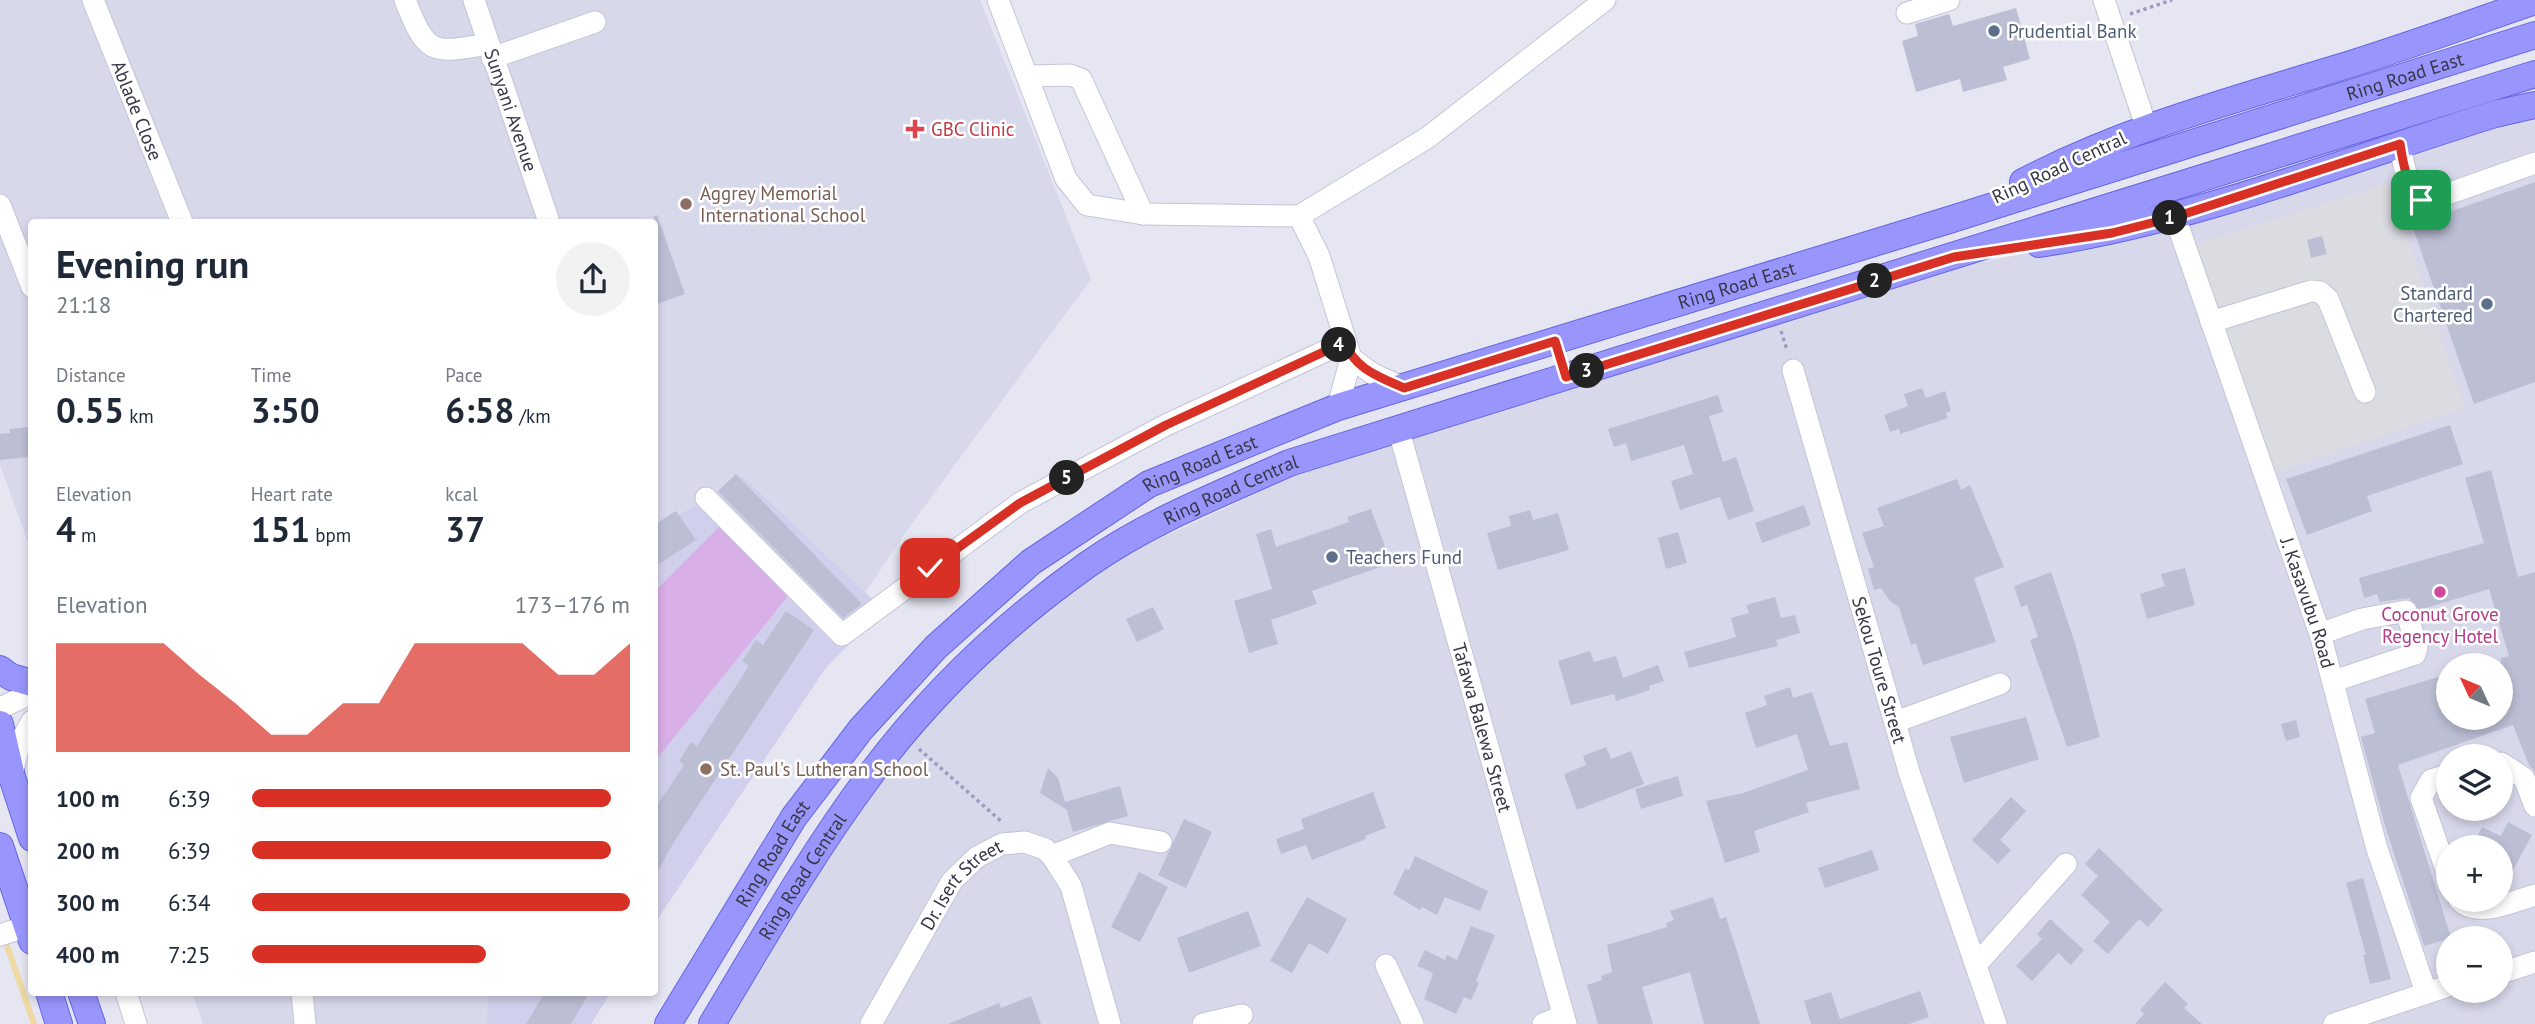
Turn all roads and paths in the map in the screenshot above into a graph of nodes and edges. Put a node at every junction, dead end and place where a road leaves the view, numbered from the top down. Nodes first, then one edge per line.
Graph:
1 (93, 0) edge
2 (405, 0) edge
3 (474, 0) edge
4 (998, 0) edge
5 (1605, 0) edge
6 (1949, 0) edge
7 (2172, 0) edge
8 (2535, 1) edge
9 (2108, 10) edge
10 (1907, 13) dead end
11 (595, 22) dead end
12 (2535, 36) edge
13 (490, 51) junction
14 (2535, 74) edge
15 (1027, 76) junction
16 (2535, 106) edge
17 (2275, 117) joint
18 (2146, 126) junction
19 (2400, 144) junction
20 (2535, 163) edge
21 (0, 205) edge
22 (1143, 214) junction
23 (1299, 216) junction
24 (2175, 217) junction
25 (180, 219) edge
26 (548, 219) dead end
27 (1950, 220) junction
28 (1954, 257) junction
29 (28, 277) edge
30 (1775, 312) junction
31 (2211, 322) junction
32 (1555, 341) junction
33 (1348, 350) junction
34 (1793, 370) joint
35 (1566, 377) junction
36 (1404, 388) junction
37 (2365, 392) dead end
38 (1338, 407) junction
39 (1399, 430) junction
40 (706, 498) dead end
41 (2320, 634) junction
42 (0, 668) edge
43 (2334, 681) junction
44 (28, 682) edge
45 (2000, 684) dead end
46 (28, 695) edge
47 (0, 708) edge
48 (1895, 722) junction
49 (0, 724) edge
50 (28, 728) edge
51 (904, 735) junction
52 (2513, 771) edge
53 (12, 776) junction
54 (2436, 779) edge
55 (2535, 806) edge
56 (28, 826) edge
57 (2436, 841) edge
58 (1025, 842) junction
59 (1161, 842) dead end
60 (0, 846) edge
61 (1052, 856) junction
62 (2066, 864) dead end
63 (2535, 895) edge
64 (2513, 901) edge
65 (28, 930) edge
66 (28, 933) edge
67 (0, 935) edge
68 (2535, 962) edge
69 (1387, 965) dead end
70 (1976, 965) junction
71 (2513, 969) edge
72 (2436, 989) edge
73 (2426, 992) junction
74 (50, 996) edge
75 (82, 996) edge
76 (127, 996) edge
77 (302, 996) edge
78 (1242, 1015) dead end
79 (1564, 1020) edge
80 (59, 1024) edge
81 (92, 1024) edge
82 (136, 1024) edge
83 (305, 1024) edge
84 (668, 1024) edge
85 (712, 1024) edge
86 (872, 1024) edge
87 (1110, 1024) edge
88 (1203, 1024) edge
89 (1413, 1024) edge
90 (1543, 1024) edge
91 (1996, 1024) edge
92 (2334, 1024) edge

1 - 25 street, Ablade Close
2 - 13 street
3 - 13 street, Sunyani Avenue
4 - 15 street
5 - 23 street
6 - 10 street
7 - 9 path
8 - 18 main road, Ring Road Central
9 - 18 street
11 - 13 street
12 - 17 main road, Ring Road East
13 - 26 street, Sunyani Avenue
14 - 28 main road, Ring Road Central
15 - 22 street
15 - 22 street
16 - 19 main road, Ring Road Central
17 - 27 main road, Ring Road Central
18 - 27 main road, Ring Road Central
19 - 20 street
19 - 24 main road, Ring Road Central
21 - 29 street
22 - 23 street
23 - 33 street
24 - 28 main road, Ring Road Central
24 - 31 street, J. Kasavubu Road
27 - 32 main road, Ring Road East
28 - 30 main road, Ring Road Central
30 - 34 path
30 - 35 main road, Ring Road Central
31 - 37 street
31 - 41 street, J. Kasavubu Road
32 - 35 main road
32 - 36 main road, Ring Road East
33 - 36 street
33 - 38 street
33 - 40 street
34 - 48 street, Sekou Toure Street
35 - 39 main road, Ring Road Central
36 - 38 main road, Ring Road East
38 - 84 main road, Ring Road East
39 - 51 main road, Ring Road Central
39 - 79 street, Tafawa Balewa Street
41 - 43 street, J. Kasavubu Road
41 - 43 street
42 - 44 main road
43 - 73 street, J. Kasavubu Road
45 - 48 street
46 - 47 street
48 - 70 street, Sekou Toure Street
49 - 53 main road
50 - 53 street
51 - 58 path
51 - 85 main road, Ring Road Central
52 - 55 street
53 - 56 main road
54 - 57 street
58 - 61 street, Dr. Isert Street
58 - 86 street, Dr. Isert Street
59 - 61 street
60 - 65 main road
61 - 87 street
62 - 70 street
63 - 64 street
66 - 67 street
68 - 71 street
69 - 89 street
70 - 91 street, Sekou Toure Street
72 - 73 street
73 - 92 street
74 - 80 main road
75 - 81 main road
76 - 82 street
77 - 83 street
78 - 88 street
79 - 90 street

